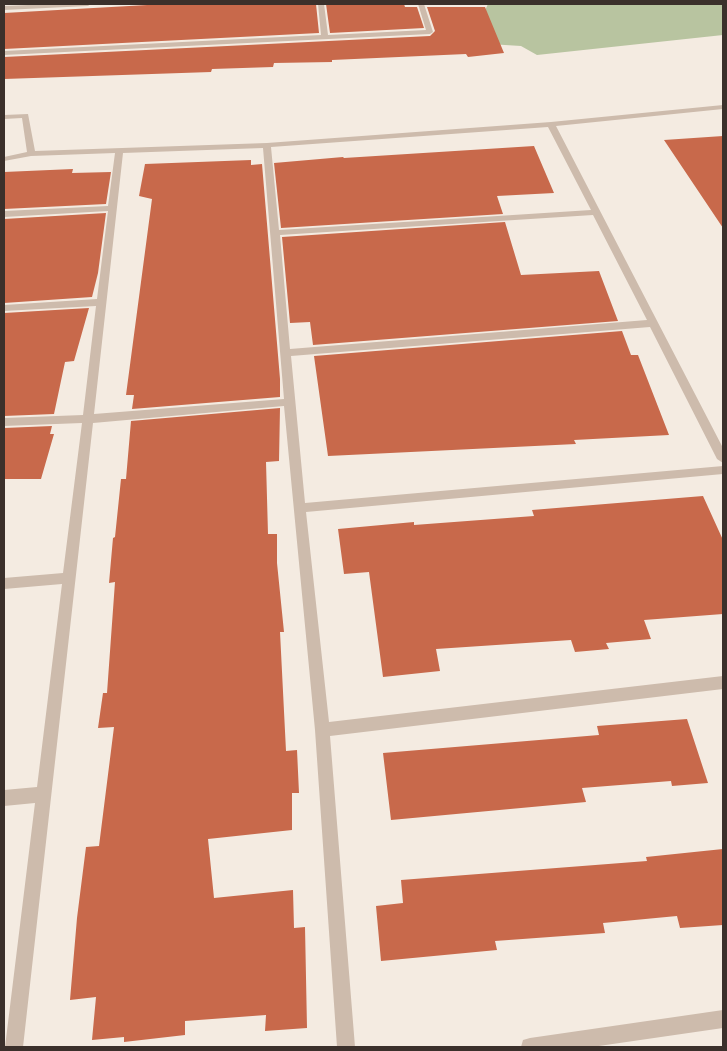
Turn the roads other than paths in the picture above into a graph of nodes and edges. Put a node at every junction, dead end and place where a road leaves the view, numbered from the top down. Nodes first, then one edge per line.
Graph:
1 (88, 4) edge
2 (321, 4) edge
3 (421, 4) edge
4 (4, 8) edge
5 (325, 37) junction
6 (4, 53) edge
7 (723, 107) edge
8 (4, 117) edge
9 (552, 124) junction
10 (267, 145) junction
11 (119, 152) junction
12 (31, 154) junction
13 (4, 159) edge
14 (113, 208) junction
15 (596, 212) junction
16 (4, 214) edge
17 (275, 233) junction
18 (102, 302) junction
19 (4, 308) edge
20 (653, 323) junction
21 (285, 353) junction
22 (290, 402) junction
23 (88, 419) junction
24 (4, 422) edge
25 (723, 458) edge
26 (723, 470) edge
27 (299, 508) junction
28 (69, 578) junction
29 (4, 582) edge
30 (723, 683) edge
31 (322, 730) junction
32 (43, 794) junction
33 (4, 798) edge
34 (723, 1018) edge
35 (14, 1047) edge
36 (346, 1047) edge
37 (530, 1047) edge

1 - 4 street
2 - 5 street
3 - 5 street
5 - 6 street
7 - 9 street
8 - 12 street
9 - 10 street
9 - 15 street
10 - 11 street
10 - 17 street
11 - 12 street
11 - 14 street
12 - 13 street
14 - 16 street
14 - 18 street
15 - 17 street
15 - 20 street
17 - 21 street
18 - 19 street
18 - 23 street
20 - 21 street
20 - 25 street
21 - 22 street
22 - 23 street
22 - 27 street
23 - 24 street
23 - 28 street
26 - 27 street
27 - 31 street
28 - 29 street
28 - 32 street
30 - 31 street
31 - 36 street
32 - 33 street
32 - 35 street
34 - 37 street

